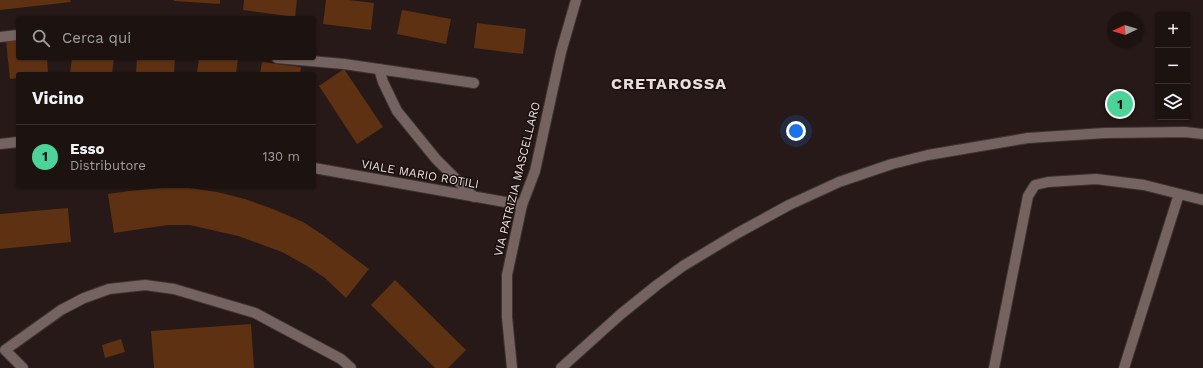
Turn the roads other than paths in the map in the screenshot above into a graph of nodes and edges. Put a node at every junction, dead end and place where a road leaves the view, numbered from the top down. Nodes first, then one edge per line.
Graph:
1 (576, 0) edge
2 (16, 35) edge
3 (0, 37) edge
4 (299, 60) edge
5 (379, 69) junction
6 (474, 83) dead end
7 (1203, 134) edge
8 (16, 142) edge
9 (0, 144) edge
10 (316, 168) edge
11 (1179, 194) junction
12 (474, 197) junction
13 (1203, 200) edge
14 (522, 206) junction
15 (2, 352) edge
16 (23, 368) edge
17 (351, 368) edge
18 (512, 368) edge
19 (561, 368) edge
20 (994, 368) edge
21 (1124, 368) edge

1 - 14 street, VIA PATRIZIA MASCELLARO
2 - 3 street
4 - 5 street
5 - 6 street
5 - 12 street
7 - 19 street
8 - 9 street
10 - 12 street, VIALE MARIO ROTILI
11 - 13 street
11 - 20 street
11 - 21 street
12 - 14 street, VIALE MARIO ROTILI
14 - 18 street, VIA PATRIZIA MASCELLARO
15 - 16 street
15 - 17 street

